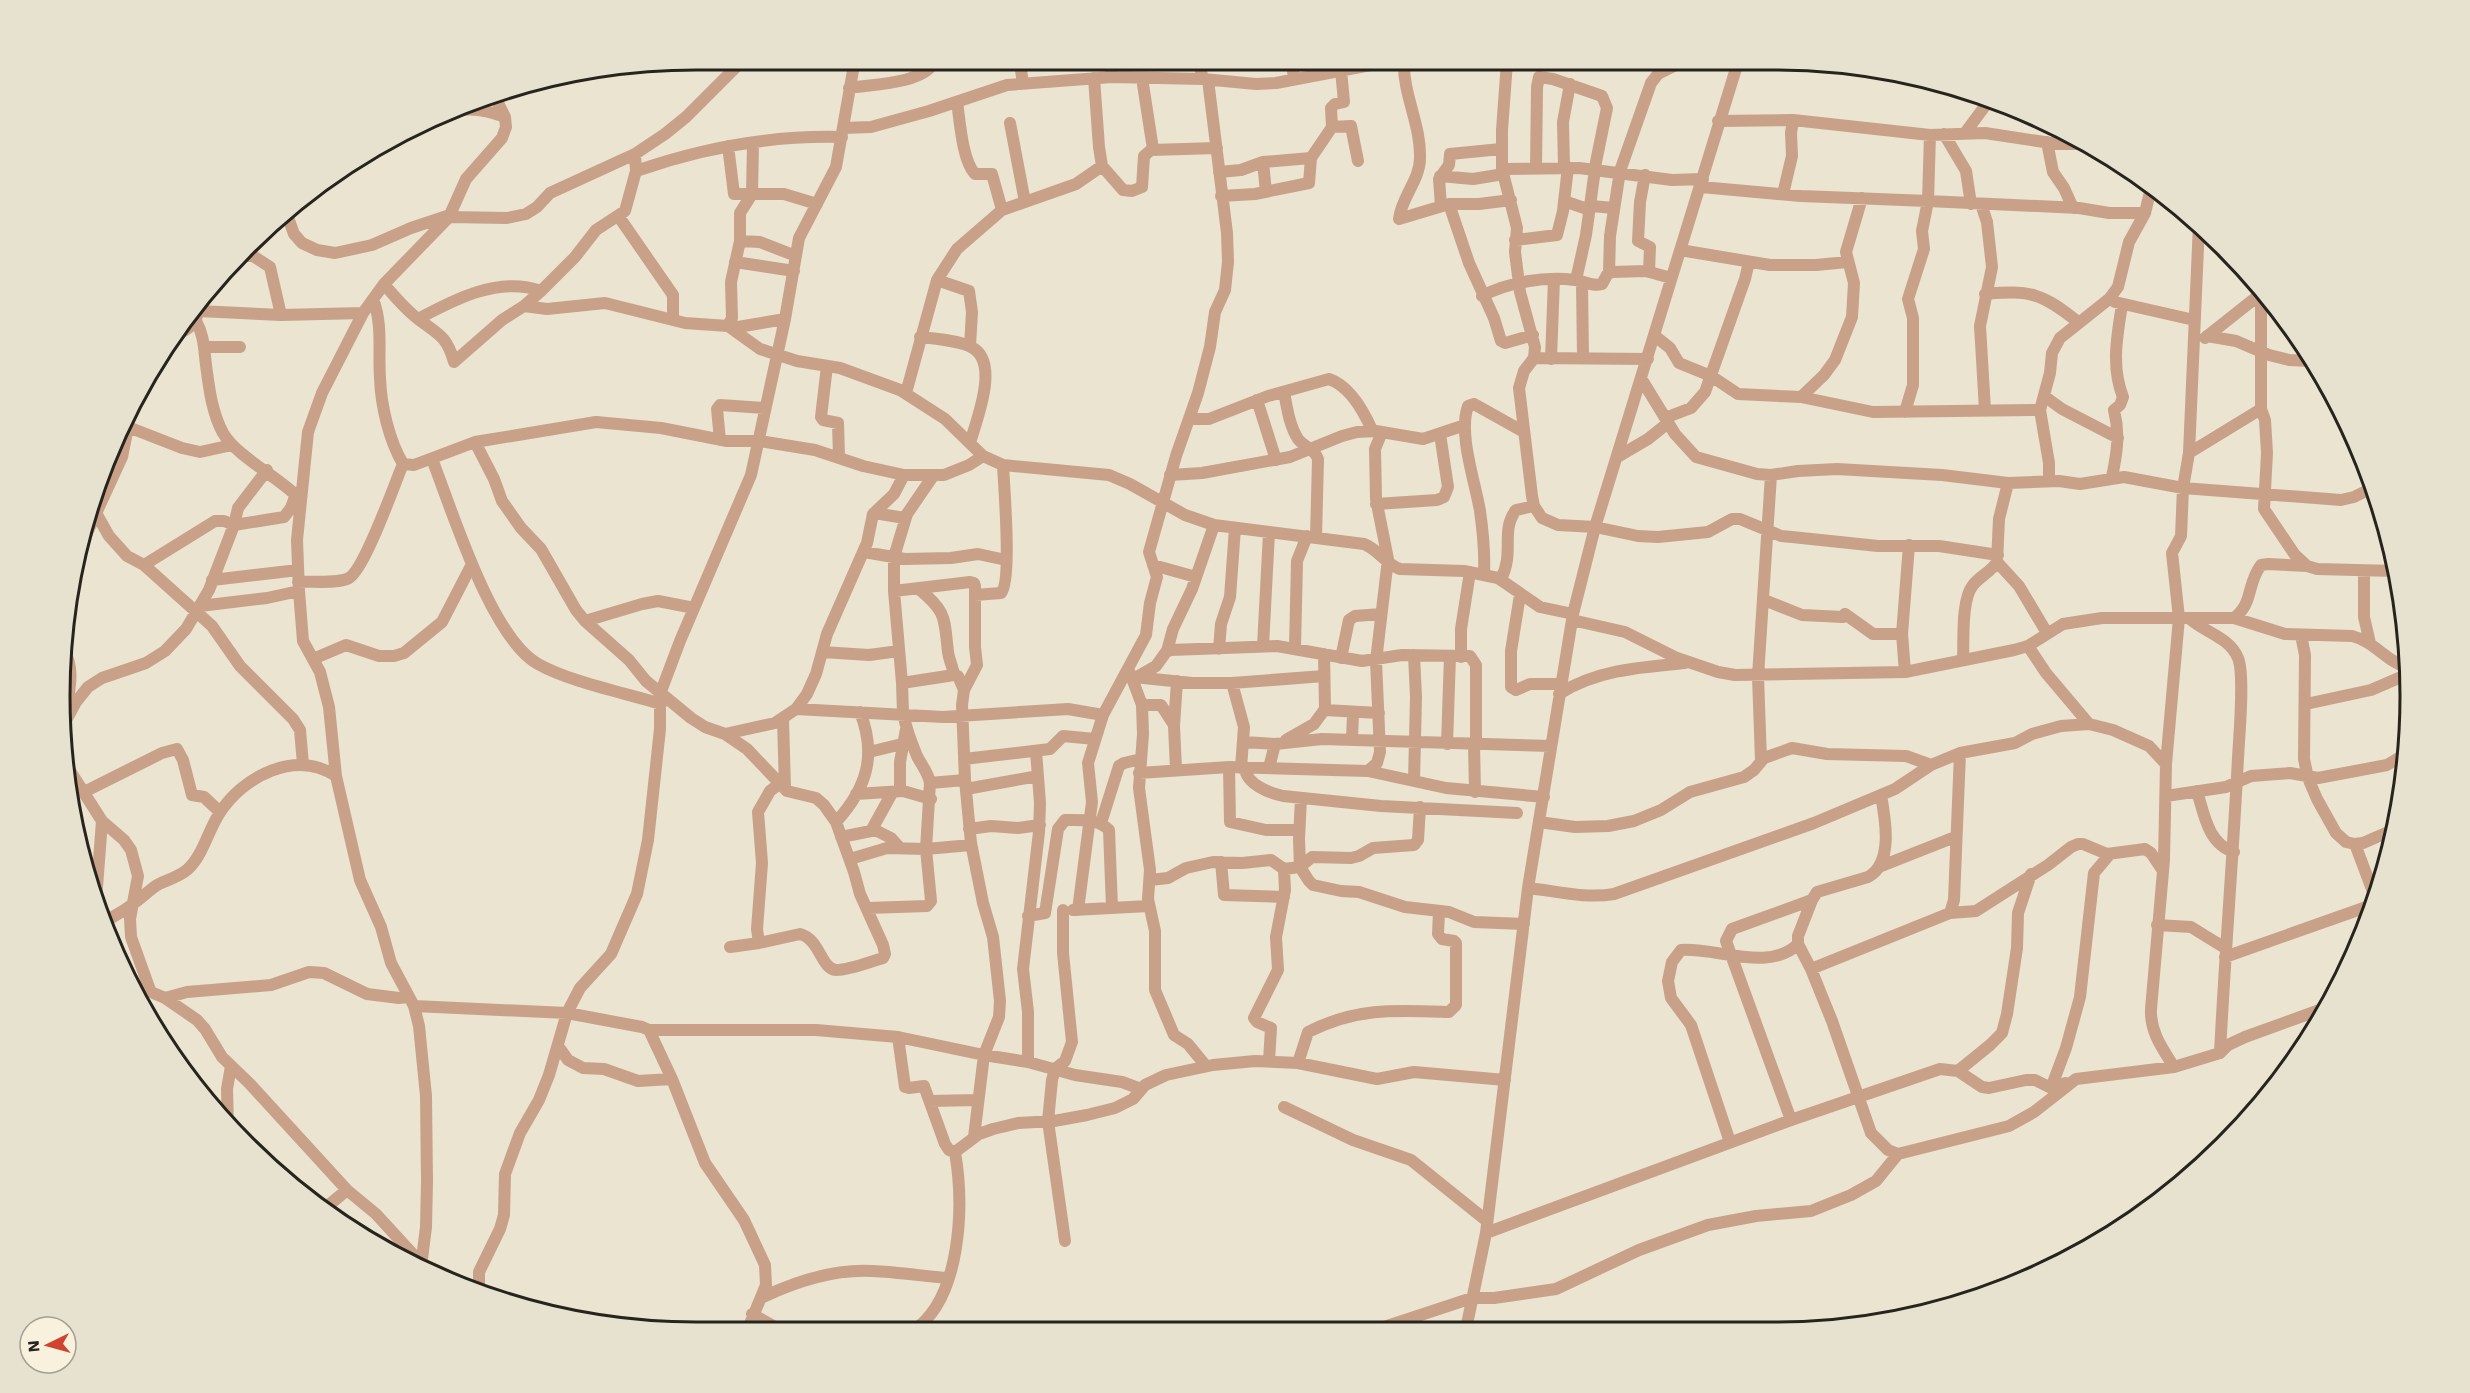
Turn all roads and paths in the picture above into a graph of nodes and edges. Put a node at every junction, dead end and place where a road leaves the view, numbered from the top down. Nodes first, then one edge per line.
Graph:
1 (733, 70) edge
2 (853, 70) edge
3 (928, 70) edge
4 (1021, 70) edge
5 (1111, 70) edge
6 (1202, 70) edge
7 (1293, 70) edge
8 (1341, 70) joint
9 (1403, 70) edge
10 (1506, 70) edge
11 (1666, 70) edge
12 (1735, 70) edge
13 (1112, 77) junction
14 (1094, 78) junction
15 (1142, 78) junction
16 (1206, 79) junction
17 (1294, 80) junction
18 (1023, 83) junction
19 (1570, 84) junction
20 (849, 88) junction
21 (957, 102) junction
22 (498, 103) edge
23 (1984, 107) edge
24 (480, 110) edge
25 (505, 117) junction
26 (1793, 120) junction
27 (1718, 121) junction
28 (1010, 123) dead end
29 (1332, 127) junction
30 (842, 133) junction
31 (1965, 133) junction
32 (1944, 134) junction
33 (1930, 135) junction
34 (2047, 142) junction
35 (753, 143) junction
36 (2065, 143) edge
37 (728, 146) junction
38 (1217, 148) junction
39 (1153, 149) junction
40 (1501, 149) junction
41 (635, 154) junction
42 (1311, 158) junction
43 (1358, 161) dead end
44 (1263, 162) junction
45 (1102, 166) junction
46 (1566, 167) junction
47 (1536, 168) junction
48 (1595, 169) junction
49 (636, 171) junction
50 (1620, 171) junction
51 (1219, 172) junction
52 (1503, 172) junction
53 (1440, 176) junction
54 (1645, 176) junction
55 (1702, 183) junction
56 (1266, 192) junction
57 (752, 194) junction
58 (1783, 194) junction
59 (1221, 196) junction
60 (2149, 196) edge
61 (1862, 198) junction
62 (1511, 200) junction
63 (1564, 201) junction
64 (1929, 201) junction
65 (1025, 202) junction
66 (817, 204) junction
67 (1976, 204) junction
68 (1445, 205) junction
69 (1591, 208) junction
70 (1614, 208) junction
71 (2073, 208) junction
72 (1002, 210) junction
73 (2145, 213) junction
74 (450, 216) junction
75 (619, 217) junction
76 (289, 221) edge
77 (2198, 237) edge
78 (1515, 240) junction
79 (740, 241) junction
80 (1680, 250) junction
81 (252, 256) edge
82 (796, 256) junction
83 (735, 262) junction
84 (1749, 262) junction
85 (1847, 262) junction
86 (794, 271) junction
87 (1649, 272) junction
88 (1609, 273) junction
89 (1671, 278) junction
90 (1554, 279) junction
91 (937, 280) junction
92 (1579, 281) junction
93 (384, 284) junction
94 (1519, 284) junction
95 (541, 291) junction
96 (1985, 294) junction
97 (1482, 296) junction
98 (2256, 298) edge
99 (373, 299) junction
100 (2109, 299) junction
101 (2261, 304) edge
102 (2122, 305) junction
103 (524, 306) junction
104 (202, 312) edge
105 (363, 313) junction
106 (281, 315) junction
107 (199, 317) edge
108 (418, 319) junction
109 (785, 319) junction
110 (673, 320) junction
111 (2194, 320) junction
112 (2078, 322) junction
113 (730, 327) junction
114 (1533, 335) junction
115 (1655, 336) junction
116 (2207, 336) junction
117 (920, 337) junction
118 (240, 346) dead end
119 (970, 346) junction
120 (204, 347) junction
121 (2193, 347) junction
122 (2262, 352) junction
123 (778, 353) junction
124 (1534, 358) junction
125 (1583, 358) junction
126 (1551, 359) junction
127 (1648, 359) junction
128 (2301, 361) edge
129 (827, 366) junction
130 (1712, 376) junction
131 (1642, 380) junction
132 (1284, 392) junction
133 (906, 393) junction
134 (2044, 396) junction
135 (1801, 397) junction
136 (1257, 400) junction
137 (765, 408) junction
138 (2261, 409) junction
139 (1985, 410) junction
140 (2040, 410) junction
141 (1905, 412) junction
142 (1189, 418) junction
143 (1666, 420) junction
144 (1465, 426) junction
145 (132, 427) edge
146 (1377, 431) junction
147 (1524, 432) junction
148 (1440, 434) junction
149 (2118, 438) junction
150 (720, 440) junction
151 (760, 441) junction
152 (475, 442) junction
153 (970, 443) junction
154 (123, 445) edge
155 (232, 445) junction
156 (1310, 450) junction
157 (2189, 453) junction
158 (982, 456) junction
159 (1619, 456) junction
160 (839, 457) junction
161 (432, 459) junction
162 (1276, 460) junction
163 (403, 464) junction
164 (1003, 465) junction
165 (267, 470) junction
166 (904, 475) junction
167 (1170, 475) junction
168 (1771, 475) junction
169 (933, 476) junction
170 (2112, 477) junction
171 (2049, 481) junction
172 (2008, 483) junction
173 (2183, 488) junction
174 (2365, 492) edge
175 (2264, 495) junction
176 (298, 496) junction
177 (103, 497) edge
178 (1163, 503) junction
179 (1376, 504) junction
180 (1534, 506) junction
181 (874, 513) junction
182 (98, 516) edge
183 (905, 518) junction
184 (234, 525) junction
185 (1215, 525) junction
186 (1595, 527) junction
187 (1235, 528) junction
188 (1767, 529) junction
189 (1269, 533) junction
190 (1312, 537) junction
191 (1909, 545) junction
192 (864, 552) junction
193 (894, 557) junction
194 (1997, 558) junction
195 (1006, 560) junction
196 (1387, 562) junction
197 (472, 564) junction
198 (144, 565) junction
199 (1152, 565) junction
200 (2307, 566) junction
201 (1470, 572) junction
202 (2364, 572) junction
203 (2387, 572) edge
204 (1484, 575) junction
205 (1196, 578) junction
206 (1501, 579) junction
207 (212, 580) junction
208 (298, 581) junction
209 (919, 589) junction
210 (894, 591) junction
211 (975, 595) junction
212 (1520, 595) junction
213 (1764, 600) junction
214 (694, 608) junction
215 (198, 610) junction
216 (1381, 614) junction
217 (1572, 617) junction
218 (2185, 618) junction
219 (2234, 618) junction
220 (585, 621) junction
221 (2046, 633) junction
222 (1902, 634) junction
223 (2301, 635) junction
224 (2370, 643) junction
225 (1263, 646) junction
226 (2028, 646) junction
227 (1295, 648) junction
228 (1219, 649) junction
229 (899, 651) junction
230 (1167, 651) junction
231 (822, 652) junction
232 (1324, 654) junction
233 (1414, 655) junction
234 (1456, 656) junction
235 (1341, 657) junction
236 (313, 659) junction
237 (1962, 659) junction
238 (1376, 661) junction
239 (1689, 663) junction
240 (2398, 665) edge
241 (1905, 672) junction
242 (954, 675) junction
243 (1133, 675) junction
244 (1324, 676) junction
245 (1758, 676) junction
246 (2399, 678) edge
247 (1177, 681) junction
248 (902, 683) junction
249 (1232, 683) junction
250 (1560, 689) junction
251 (964, 690) junction
252 (660, 699) junction
253 (2306, 704) junction
254 (1142, 705) junction
255 (796, 709) junction
256 (860, 712) junction
257 (1323, 712) junction
258 (903, 713) junction
259 (1353, 713) junction
260 (1379, 713) junction
261 (71, 714) edge
262 (962, 715) junction
263 (1103, 715) junction
264 (783, 719) junction
265 (2089, 724) junction
266 (1174, 726) junction
267 (906, 729) junction
268 (725, 734) junction
269 (1095, 739) junction
270 (1322, 739) junction
271 (1352, 740) junction
272 (1380, 741) junction
273 (1244, 742) junction
274 (1279, 743) junction
275 (1414, 743) junction
276 (902, 744) junction
277 (1448, 744) junction
278 (1475, 744) junction
279 (1551, 746) junction
280 (869, 752) junction
281 (1036, 752) junction
282 (1960, 753) junction
283 (964, 759) junction
284 (1141, 759) junction
285 (1761, 760) junction
286 (2396, 760) edge
287 (303, 764) junction
288 (2166, 764) junction
289 (1931, 765) junction
290 (1238, 768) junction
291 (1269, 768) junction
292 (1176, 769) junction
293 (1368, 771) junction
294 (1139, 773) junction
295 (336, 776) junction
296 (1038, 776) junction
297 (2308, 778) junction
298 (76, 780) edge
299 (1414, 782) junction
300 (2236, 782) junction
301 (930, 783) junction
302 (966, 785) junction
303 (782, 787) junction
304 (2197, 791) junction
305 (84, 792) junction
306 (896, 792) junction
307 (1476, 792) junction
308 (856, 794) junction
309 (1881, 795) junction
310 (2166, 796) junction
311 (1544, 797) junction
312 (1301, 798) junction
313 (931, 799) junction
314 (1420, 807) junction
315 (220, 812) junction
316 (1517, 813) dead end
317 (102, 821) junction
318 (836, 822) junction
319 (1095, 822) junction
320 (1539, 822) junction
321 (1040, 825) junction
322 (873, 829) junction
323 (969, 829) junction
324 (1299, 830) junction
325 (2384, 834) edge
326 (841, 837) junction
327 (1955, 837) junction
328 (2355, 844) junction
329 (971, 845) junction
330 (898, 847) junction
331 (926, 849) junction
332 (2234, 852) junction
333 (2110, 854) junction
334 (850, 859) junction
335 (1221, 862) junction
336 (1300, 867) junction
337 (1879, 867) junction
338 (1284, 869) junction
339 (2163, 871) junction
340 (2031, 874) junction
341 (98, 878) edge
342 (1150, 879) junction
343 (2370, 885) edge
344 (1528, 888) junction
345 (1284, 897) junction
346 (1812, 900) junction
347 (133, 905) junction
348 (1149, 906) junction
349 (2363, 906) edge
350 (868, 908) junction
351 (1112, 908) junction
352 (1063, 910) junction
353 (1078, 910) junction
354 (1438, 911) junction
355 (1045, 913) junction
356 (1950, 913) junction
357 (1028, 916) junction
358 (111, 918) edge
359 (1524, 924) junction
360 (2157, 925) junction
361 (759, 944) junction
362 (1798, 944) junction
363 (730, 946) dead end
364 (2225, 953) junction
365 (1732, 956) junction
366 (1811, 969) junction
367 (143, 989) edge
368 (144, 992) edge
369 (165, 998) junction
370 (411, 1002) junction
371 (2315, 1012) edge
372 (567, 1013) junction
373 (649, 1030) junction
374 (898, 1037) junction
375 (558, 1046) junction
376 (2220, 1053) junction
377 (984, 1055) junction
378 (1269, 1061) junction
379 (1028, 1062) junction
380 (1298, 1063) junction
381 (231, 1066) junction
382 (1206, 1066) junction
383 (2174, 1067) junction
384 (1055, 1069) junction
385 (1958, 1071) junction
386 (672, 1079) junction
387 (2076, 1079) junction
388 (1505, 1080) junction
389 (2051, 1088) junction
390 (1142, 1089) junction
391 (1857, 1096) junction
392 (978, 1100) junction
393 (930, 1101) junction
394 (1284, 1107) dead end
395 (228, 1111) edge
396 (1791, 1120) junction
397 (1048, 1121) junction
398 (974, 1137) junction
399 (1731, 1142) junction
400 (955, 1152) junction
401 (1898, 1154) junction
402 (347, 1190) junction
403 (330, 1204) edge
404 (1486, 1227) junction
405 (1065, 1241) dead end
406 (409, 1252) edge
407 (421, 1258) edge
408 (947, 1278) junction
409 (479, 1283) edge
410 (763, 1297) junction
411 (1472, 1298) junction
412 (752, 1314) junction
413 (750, 1322) edge
414 (766, 1322) edge
415 (923, 1322) edge
416 (1412, 1322) edge
417 (1467, 1322) edge

1 - 41 street
2 - 20 street
3 - 20 street
4 - 18 street
5 - 13 street
6 - 16 street
7 - 17 street
8 - 17 street
8 - 29 street
9 - 68 street
10 - 40 street
11 - 50 street
12 - 27 street
13 - 14 street
13 - 15 street
14 - 18 street
14 - 45 street
15 - 16 street
15 - 39 street
16 - 17 street
16 - 38 street
18 - 21 street
19 - 46 street
19 - 47 street
19 - 48 street
20 - 30 street
21 - 30 street
21 - 72 street
22 - 25 street
23 - 31 street
24 - 25 street
25 - 74 street
26 - 27 street
26 - 33 street
26 - 58 street
27 - 55 street
28 - 65 street
29 - 42 street
29 - 43 street
30 - 35 street
30 - 66 street
31 - 32 street
31 - 34 street
32 - 33 street
32 - 67 street
33 - 64 street
34 - 36 street
34 - 71 street
35 - 37 street
35 - 57 street
37 - 49 street
37 - 57 street
38 - 39 street
38 - 51 street
39 - 45 street
40 - 52 street
40 - 53 street
41 - 49 street
41 - 74 street
42 - 44 street
42 - 56 street
44 - 51 street
44 - 56 street
45 - 65 street
46 - 47 street
46 - 48 street
46 - 63 street
47 - 52 street
48 - 50 street
48 - 69 street
49 - 75 street
50 - 54 street
50 - 70 street
51 - 59 street
52 - 53 street
52 - 62 street
53 - 68 street
54 - 55 street
54 - 87 street
55 - 58 street
55 - 80 street
56 - 59 street
57 - 66 street
57 - 79 street
58 - 61 street
59 - 142 street
60 - 73 street
61 - 64 street
61 - 85 street
62 - 68 street
62 - 78 street
63 - 69 street
63 - 78 street
64 - 67 street
64 - 141 street
65 - 72 street
66 - 82 street
67 - 71 street
67 - 96 street
68 - 97 street
69 - 70 street
69 - 92 street
70 - 88 street
71 - 73 street
72 - 91 street
73 - 100 street
74 - 76 street
74 - 93 street
75 - 95 street
75 - 110 street
77 - 111 street
78 - 94 street
79 - 82 street
79 - 83 street
80 - 84 street
80 - 89 street
81 - 106 street
82 - 86 street
83 - 86 street
83 - 113 street
84 - 85 street
84 - 130 street
85 - 135 street
86 - 109 street
87 - 88 street
87 - 89 street
88 - 92 street
89 - 115 street
90 - 92 street
90 - 94 street
90 - 126 street
91 - 117 street
91 - 119 street
92 - 125 street
93 - 99 street
93 - 108 street
94 - 97 street
94 - 114 street
95 - 103 street
95 - 108 street
96 - 112 street
96 - 139 street
97 - 114 street
98 - 116 street
99 - 105 street
99 - 163 street
100 - 102 street
100 - 112 street
101 - 122 street
102 - 111 street
102 - 149 street
103 - 108 street
103 - 110 street
104 - 106 street
105 - 106 street
105 - 176 street
107 - 120 street
109 - 113 street
109 - 123 street
110 - 113 street
111 - 121 street
112 - 134 street
113 - 123 street
114 - 124 street
115 - 127 street
115 - 130 street
116 - 121 street
116 - 122 street
117 - 119 street
117 - 133 street
118 - 120 street
119 - 153 street
120 - 155 street
121 - 157 street
122 - 128 street
122 - 138 street
123 - 129 street
123 - 137 street
124 - 126 street
124 - 147 street
125 - 126 street
125 - 127 street
127 - 131 street
129 - 133 street
129 - 160 street
130 - 135 street
130 - 143 street
131 - 143 street
131 - 159 street
132 - 136 street
132 - 146 street
132 - 156 street
133 - 153 street
134 - 140 street
134 - 149 street
135 - 141 street
136 - 142 street
136 - 162 street
137 - 150 street
137 - 151 street
138 - 157 street
138 - 175 street
139 - 140 street
139 - 141 street
140 - 171 street
142 - 167 street
143 - 159 street
143 - 168 street
144 - 147 street
144 - 148 street
144 - 204 street
145 - 155 street
146 - 148 street
146 - 156 street
146 - 179 street
147 - 180 street
148 - 179 street
149 - 170 street
150 - 151 street
150 - 152 street
151 - 160 street
151 - 214 street
152 - 161 street
152 - 220 street
153 - 158 street
154 - 177 street
155 - 165 street
156 - 162 street
156 - 190 street
157 - 173 street
158 - 164 street
158 - 169 street
159 - 186 street
160 - 166 street
161 - 163 street
161 - 197 street
162 - 167 street
163 - 208 street
164 - 178 street
164 - 195 street
165 - 176 street
165 - 184 street
166 - 169 street
166 - 181 street
167 - 178 street
168 - 172 street
168 - 188 street
169 - 183 street
170 - 171 street
170 - 173 street
171 - 172 street
172 - 194 street
173 - 175 street
173 - 218 street
174 - 175 street
175 - 200 street
176 - 184 street
176 - 208 street
178 - 185 street
178 - 199 street
179 - 196 street
180 - 186 street
180 - 206 street
181 - 183 street
181 - 192 street
182 - 198 street
183 - 193 street
184 - 198 street
184 - 207 street
185 - 187 street
185 - 205 street
186 - 188 street
186 - 217 street
187 - 189 street
187 - 228 street
188 - 191 street
188 - 213 street
189 - 190 street
189 - 225 street
190 - 196 street
190 - 227 street
191 - 194 street
191 - 222 street
192 - 193 street
192 - 231 street
193 - 195 street
193 - 210 street
194 - 221 street
194 - 237 street
195 - 211 street
196 - 201 street
196 - 216 street
197 - 236 street
197 - 252 street
198 - 215 street
199 - 205 street
199 - 243 street
200 - 202 street
200 - 219 street
201 - 204 street
201 - 234 street
202 - 203 street
202 - 224 street
204 - 206 street
205 - 230 street
206 - 212 street
207 - 208 street
207 - 215 street
208 - 215 street
208 - 236 street
209 - 210 street
209 - 211 street
209 - 242 street
210 - 229 street
211 - 251 street
212 - 217 street
212 - 250 street
213 - 222 street
213 - 245 street
214 - 220 street
214 - 252 street
215 - 261 street
215 - 287 street
216 - 235 street
216 - 238 street
217 - 239 street
217 - 250 street
218 - 219 street
218 - 221 street
218 - 288 street
218 - 300 street
219 - 223 street
220 - 252 street
221 - 226 street
222 - 241 street
223 - 224 street
223 - 253 street
224 - 240 street
225 - 227 street
225 - 228 street
226 - 237 street
226 - 265 street
227 - 232 street
228 - 230 street
229 - 231 street
229 - 248 street
230 - 243 street
231 - 255 street
232 - 235 street
232 - 244 street
233 - 234 street
233 - 238 street
233 - 275 street
234 - 277 street
234 - 278 street
235 - 238 street
236 - 295 street
237 - 241 street
238 - 260 street
239 - 245 street
239 - 250 street
241 - 245 street
242 - 248 street
242 - 251 street
243 - 247 street
243 - 254 street
243 - 263 street
244 - 249 street
244 - 257 street
245 - 285 street
246 - 253 street
247 - 249 street
247 - 266 street
248 - 258 street
249 - 273 street
250 - 279 street
251 - 262 street
252 - 268 street
252 - 372 street
253 - 297 street
254 - 266 street
254 - 284 street
255 - 256 street
255 - 264 street
256 - 258 street
256 - 280 street
257 - 259 street
257 - 270 street
257 - 274 street
258 - 262 street
258 - 267 street
259 - 260 street
259 - 271 street
260 - 272 street
262 - 263 street
262 - 283 street
263 - 269 street
264 - 268 street
264 - 303 street
265 - 282 street
265 - 288 street
266 - 292 street
267 - 276 street
267 - 301 street
268 - 303 street
269 - 281 street
269 - 319 street
270 - 271 street
270 - 274 street
271 - 272 street
272 - 275 street
272 - 293 street
273 - 274 street
273 - 290 street
274 - 291 street
275 - 277 street
275 - 299 street
276 - 280 street
276 - 306 street
277 - 278 street
278 - 279 street
278 - 307 street
279 - 311 street
280 - 308 street
281 - 283 street
281 - 296 street
282 - 289 street
282 - 327 street
283 - 302 street
284 - 294 street
284 - 319 street
285 - 289 street
285 - 320 street
286 - 297 street
287 - 295 street
287 - 315 street
288 - 310 street
289 - 309 street
290 - 291 street
290 - 292 street
290 - 312 street
290 - 324 street
291 - 293 street
292 - 294 street
293 - 299 street
294 - 342 street
295 - 370 street
296 - 302 street
296 - 321 street
297 - 300 street
297 - 328 street
298 - 305 street
299 - 307 street
300 - 304 street
300 - 332 street
301 - 302 street
301 - 313 street
302 - 323 street
303 - 318 street
303 - 361 street
304 - 310 street
304 - 332 street
305 - 315 street
305 - 317 street
306 - 308 street
306 - 313 street
306 - 322 street
307 - 311 street
308 - 318 street
309 - 337 street
309 - 344 street
310 - 339 street
311 - 320 street
312 - 314 street
312 - 324 street
313 - 331 street
314 - 316 street
314 - 336 street
315 - 347 street
317 - 341 street
317 - 347 street
318 - 326 street
319 - 351 street
319 - 353 street
319 - 355 street
320 - 344 street
321 - 323 street
321 - 357 street
322 - 326 street
322 - 330 street
323 - 329 street
324 - 336 street
325 - 328 street
326 - 334 street
327 - 337 street
327 - 356 street
328 - 343 street
329 - 331 street
329 - 377 street
330 - 331 street
330 - 334 street
331 - 350 street
332 - 364 street
333 - 339 street
333 - 340 street
333 - 389 street
334 - 350 street
335 - 338 street
335 - 342 street
335 - 345 street
336 - 338 street
336 - 354 street
337 - 346 street
338 - 345 street
339 - 360 street
340 - 356 street
340 - 385 street
342 - 348 street
344 - 359 street
345 - 378 street
346 - 362 street
346 - 365 street
347 - 358 street
347 - 367 street
348 - 351 street
348 - 382 street
349 - 364 street
350 - 361 street
351 - 353 street
352 - 353 street
352 - 355 street
352 - 384 street
354 - 359 street
354 - 380 street
355 - 357 street
356 - 366 street
357 - 379 street
359 - 388 street
360 - 364 street
360 - 383 street
361 - 363 street
362 - 365 street
362 - 366 street
364 - 376 street
365 - 396 street
365 - 399 street
366 - 391 street
368 - 369 street
369 - 370 street
369 - 381 street
370 - 372 street
370 - 407 street
371 - 376 street
372 - 373 street
372 - 375 street
373 - 374 street
373 - 386 street
374 - 377 street
374 - 393 street
375 - 386 street
375 - 409 street
376 - 383 street
377 - 379 street
377 - 392 street
378 - 380 street
378 - 382 street
379 - 384 street
380 - 388 street
381 - 395 street
381 - 402 street
382 - 390 street
383 - 387 street
384 - 390 street
384 - 397 street
385 - 389 street
385 - 391 street
386 - 410 street
387 - 389 street
387 - 401 street
388 - 404 street
390 - 397 street
391 - 396 street
391 - 401 street
392 - 393 street
392 - 398 street
393 - 400 street
394 - 404 street
396 - 399 street
397 - 398 street
397 - 405 street
398 - 400 street
399 - 404 street
400 - 408 street
401 - 411 street
402 - 403 street
402 - 406 street
404 - 411 street
408 - 410 street
408 - 415 street
410 - 412 street
411 - 416 street
411 - 417 street
412 - 413 street
412 - 414 street

